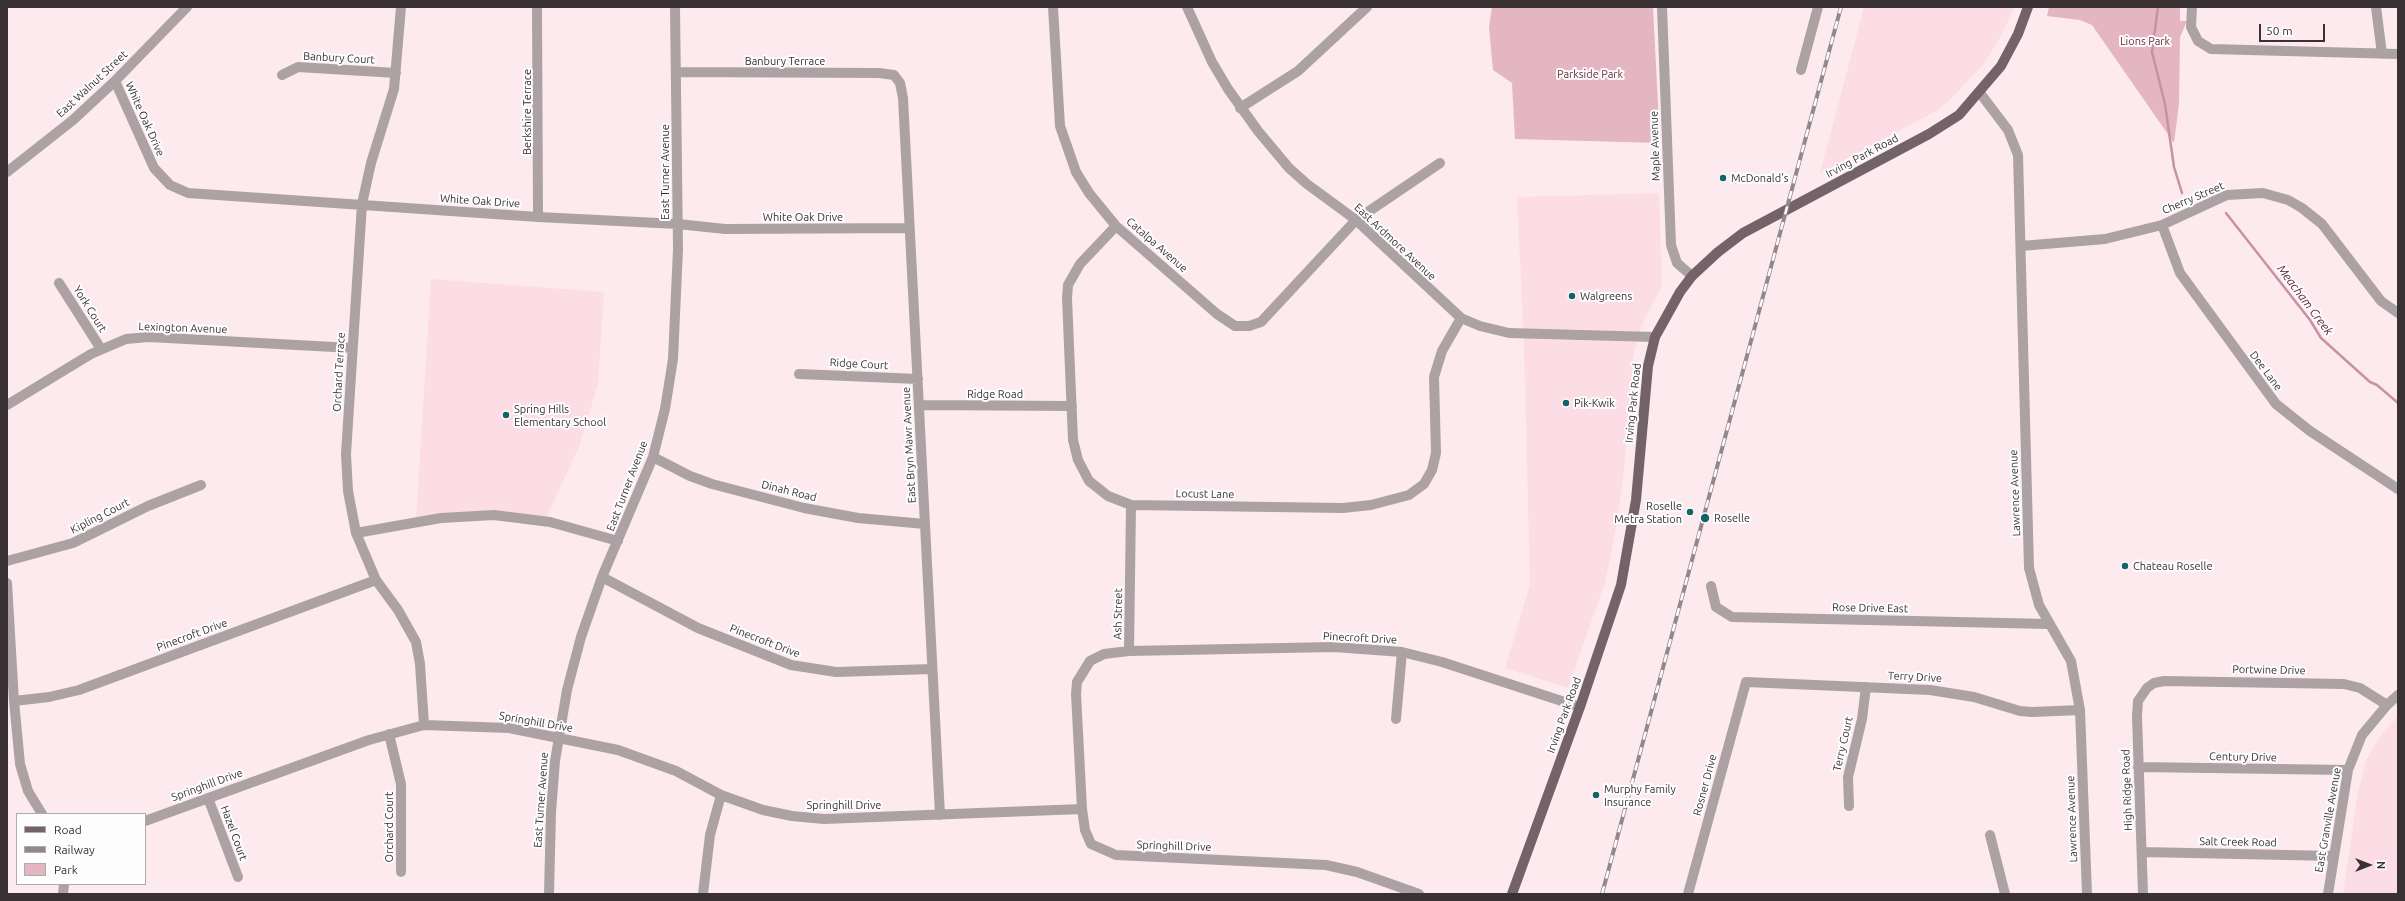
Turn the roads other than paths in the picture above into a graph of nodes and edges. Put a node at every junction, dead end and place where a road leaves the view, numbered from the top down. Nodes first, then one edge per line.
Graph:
1 (187, 7) edge
2 (401, 7) edge
3 (538, 7) edge
4 (675, 7) edge
5 (1053, 7) edge
6 (1187, 7) edge
7 (1367, 7) edge
8 (1662, 7) edge
9 (1818, 7) edge
10 (2028, 7) edge
11 (2192, 7) edge
12 (2376, 7) edge
13 (2382, 54) junction
14 (2398, 54) edge
15 (1802, 70) dead end
16 (677, 72) junction
17 (396, 73) junction
18 (282, 76) dead end
19 (894, 76) joint
20 (115, 81) junction
21 (1980, 93) junction
22 (1240, 108) junction
23 (1440, 163) dead end
24 (7, 172) edge
25 (362, 204) junction
26 (538, 218) junction
27 (1356, 220) junction
28 (678, 224) junction
29 (2162, 225) junction
30 (1116, 226) junction
31 (909, 228) junction
32 (2021, 246) junction
33 (1692, 276) junction
34 (59, 283) dead end
35 (2398, 313) edge
36 (1461, 318) junction
37 (1655, 336) junction
38 (352, 348) junction
39 (101, 349) junction
40 (799, 374) dead end
41 (918, 380) junction
42 (7, 405) edge
43 (919, 405) junction
44 (1072, 406) junction
45 (653, 457) junction
46 (201, 486) dead end
47 (2398, 489) edge
48 (1131, 505) junction
49 (926, 524) junction
50 (356, 533) junction
51 (618, 541) junction
52 (7, 561) edge
53 (602, 577) junction
54 (376, 580) junction
55 (7, 583) edge
56 (1711, 586) dead end
57 (2049, 624) junction
58 (1129, 651) junction
59 (1402, 652) junction
60 (932, 669) junction
61 (1746, 682) joint
62 (1866, 687) junction
63 (2147, 688) joint
64 (2398, 695) edge
65 (14, 701) junction
66 (2387, 705) junction
67 (1580, 708) junction
68 (2080, 710) junction
69 (1396, 719) dead end
70 (424, 725) junction
71 (389, 734) junction
72 (559, 737) junction
73 (2138, 767) junction
74 (2348, 770) junction
75 (721, 795) junction
76 (208, 798) junction
77 (1848, 806) dead end
78 (1082, 809) junction
79 (41, 813) edge
80 (940, 815) junction
81 (146, 820) edge
82 (1990, 835) dead end
83 (2142, 852) junction
84 (2334, 856) junction
85 (401, 872) dead end
86 (238, 877) dead end
87 (549, 894) edge
88 (703, 894) edge
89 (1419, 894) edge
90 (1512, 894) edge
91 (1688, 894) edge
92 (2005, 894) edge
93 (2087, 894) edge
94 (2144, 894) edge
95 (2328, 894) edge

1 - 20 street, East Walnut Street
2 - 17 street, Orchard Terrace
3 - 26 street, Berkshire Terrace
4 - 16 street, East Turner Avenue
5 - 30 street, Catalpa Avenue
6 - 22 street, East Ardmore Avenue
7 - 22 street
8 - 33 street, Maple Avenue
9 - 15 street
10 - 21 main road, Irving Park Road
11 - 13 street
12 - 13 street
13 - 14 street
16 - 19 street, Banbury Terrace
16 - 28 street, East Turner Avenue
17 - 18 street, Banbury Court
17 - 25 street, Orchard Terrace
19 - 31 street, East Bryn Mawr Avenue
20 - 24 street, East Walnut Street
20 - 25 street, White Oak Drive
21 - 32 street, Lawrence Avenue
21 - 33 main road, Irving Park Road
22 - 27 street, East Ardmore Avenue
23 - 27 street, Catalpa Avenue
25 - 26 street, White Oak Drive
25 - 38 street, Orchard Terrace
26 - 28 street, White Oak Drive
27 - 30 street, Catalpa Avenue
27 - 36 street, East Ardmore Avenue
28 - 31 street, White Oak Drive
28 - 45 street, East Turner Avenue
29 - 32 street, Cherry Street
29 - 35 street, Cherry Street
29 - 47 street, Dee Lane
30 - 44 street, Locust Lane
31 - 41 street, East Bryn Mawr Avenue
32 - 57 street, Lawrence Avenue
33 - 37 main road, Irving Park Road
34 - 39 street, York Court
36 - 37 street, East Ardmore Avenue
36 - 48 street, Locust Lane
37 - 67 main road, Irving Park Road
38 - 39 street, Lexington Avenue
38 - 50 street, Orchard Terrace
39 - 42 street, Lexington Avenue
40 - 41 street, Ridge Court
41 - 43 street, East Bryn Mawr Avenue
43 - 44 street, Ridge Road
43 - 49 street, East Bryn Mawr Avenue
44 - 48 street, Locust Lane
45 - 49 street, Dinah Road
45 - 51 street, East Turner Avenue
46 - 52 street, Kipling Court
48 - 58 street, Ash Street
49 - 60 street, East Bryn Mawr Avenue
50 - 51 street
50 - 54 street, Orchard Terrace
51 - 53 street, East Turner Avenue
53 - 60 street, Pinecroft Drive
53 - 72 street, East Turner Avenue
54 - 65 street, Pinecroft Drive
54 - 70 street, Orchard Terrace
55 - 65 street
56 - 57 street, Rose Drive East
57 - 68 street, Lawrence Avenue
58 - 59 street, Pinecroft Drive
58 - 78 street, Ash Street
59 - 67 street, Pinecroft Drive
59 - 69 street
60 - 80 street, East Bryn Mawr Avenue
61 - 62 street, Terry Drive
61 - 91 street, Rosner Drive
62 - 68 street, Terry Drive
62 - 77 street, Terry Court
63 - 66 street, Portwine Drive
63 - 73 street, High Ridge Road
64 - 66 street, East Granville Avenue
65 - 79 street
66 - 74 street, East Granville Avenue
67 - 90 main road, Irving Park Road
68 - 93 street, Lawrence Avenue
70 - 71 street, Springhill Drive
70 - 72 street, Springhill Drive
71 - 76 street, Springhill Drive
71 - 85 street, Orchard Court
72 - 75 street, Springhill Drive
72 - 87 street, East Turner Avenue
73 - 74 street, Century Drive
73 - 83 street, High Ridge Road
74 - 84 street, East Granville Avenue
75 - 80 street, Springhill Drive
75 - 88 street
76 - 81 street, Springhill Drive
76 - 86 street, Hazel Court
78 - 80 street, Springhill Drive
78 - 89 street, Springhill Drive
82 - 92 street
83 - 84 street, Salt Creek Road
83 - 94 street, High Ridge Road
84 - 95 street, East Granville Avenue

